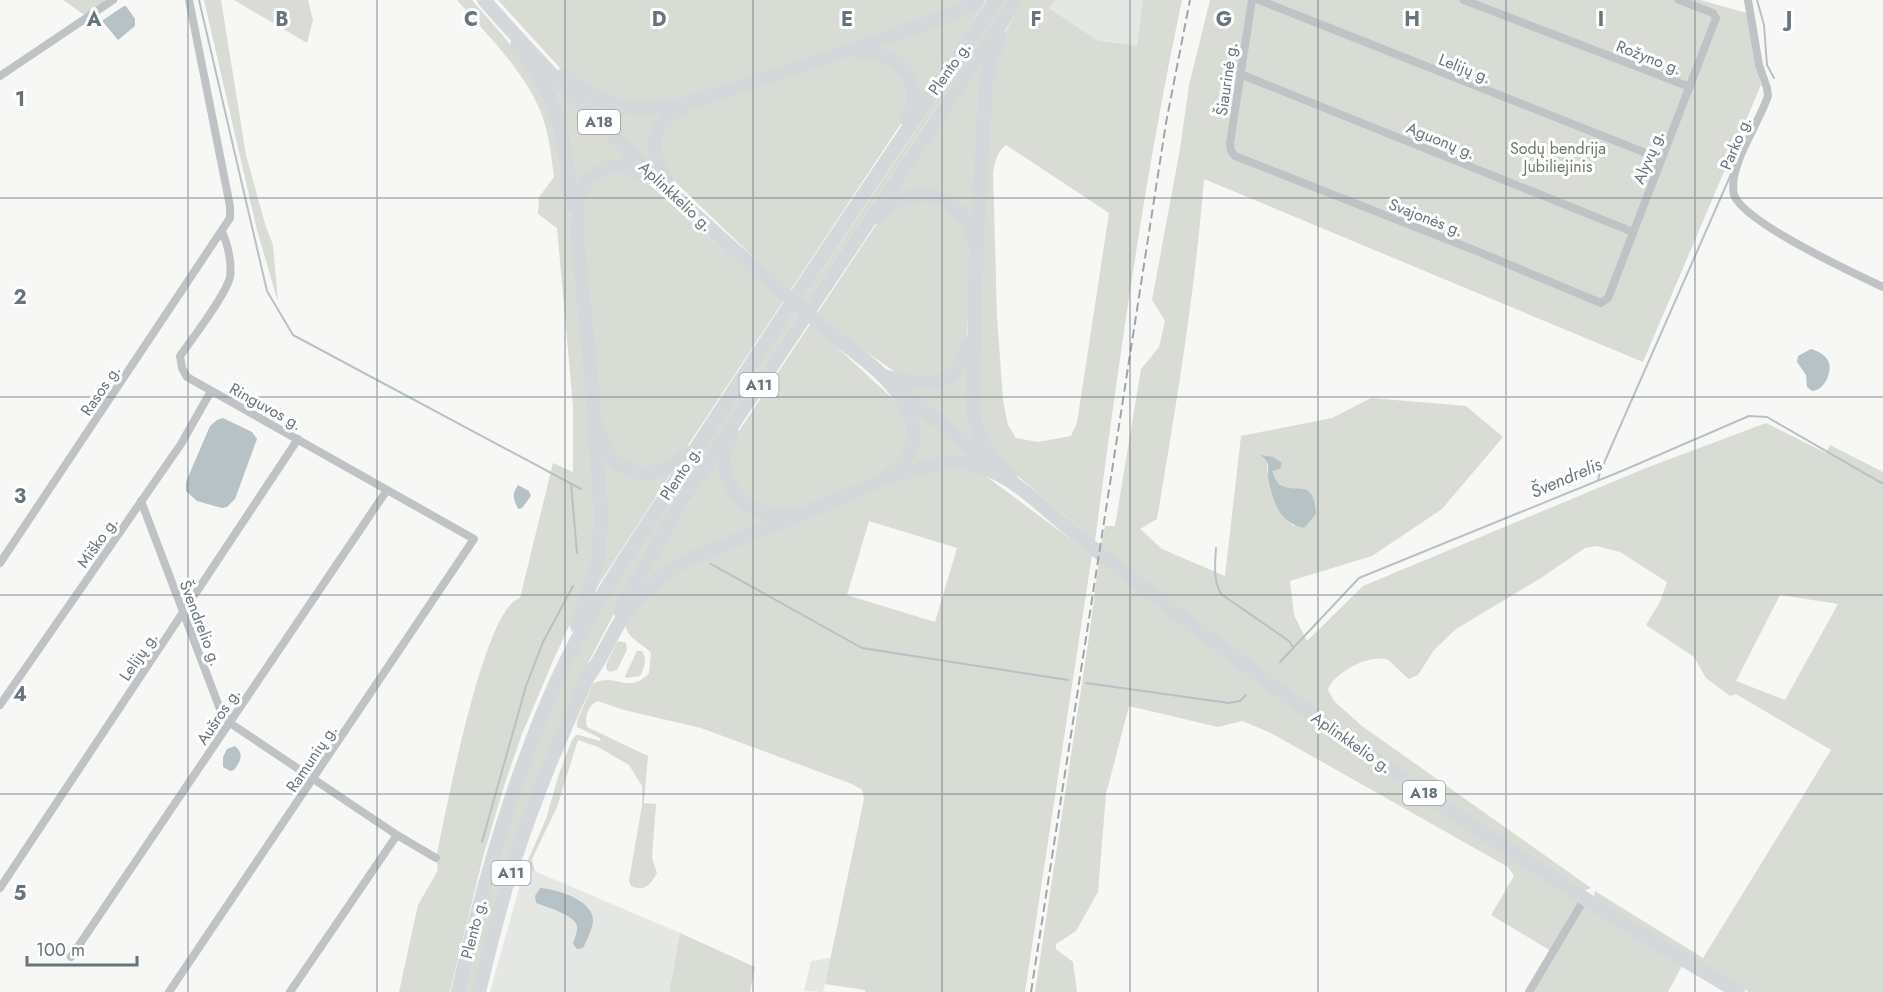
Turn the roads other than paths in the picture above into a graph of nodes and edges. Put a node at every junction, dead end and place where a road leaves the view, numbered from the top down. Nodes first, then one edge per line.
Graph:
1 (113, 0) edge
2 (189, 0) edge
3 (977, 0) edge
4 (996, 0) edge
5 (1017, 0) edge
6 (1251, 0) edge
7 (1259, 0) edge
8 (1464, 0) edge
9 (1679, 0) edge
10 (1748, 0) edge
11 (487, 3) edge
12 (845, 52) junction
13 (535, 54) junction
14 (1240, 74) junction
15 (0, 76) edge
16 (1690, 87) junction
17 (692, 102) junction
18 (1240, 159) joint
19 (1661, 159) junction
20 (881, 168) junction
21 (671, 192) junction
22 (862, 231) junction
23 (222, 232) junction
24 (1633, 232) junction
25 (577, 234) junction
26 (976, 257) junction
27 (1883, 287) edge
28 (1601, 303) joint
29 (974, 324) junction
30 (885, 378) junction
31 (592, 385) junction
32 (211, 391) junction
33 (735, 421) junction
34 (298, 439) junction
35 (700, 441) junction
36 (1012, 482) junction
37 (874, 484) junction
38 (387, 490) junction
39 (141, 501) junction
40 (806, 512) junction
41 (474, 539) joint
42 (0, 563) edge
43 (183, 613) junction
44 (588, 677) junction
45 (557, 681) junction
46 (0, 705) edge
47 (230, 723) junction
48 (313, 779) junction
49 (398, 835) junction
50 (436, 858) dead end
51 (0, 888) edge
52 (1585, 898) junction
53 (71, 957) dead end
54 (169, 992) edge
55 (290, 992) edge
56 (458, 992) edge
57 (479, 992) edge
58 (1529, 992) edge
59 (1738, 992) edge

1 - 15 street
2 - 23 street
3 - 12 highway
4 - 20 highway, Plento g. / A11
5 - 22 highway, Plento g. / A11
5 - 26 highway
6 - 14 street, Šiaurinė g.
7 - 19 street, Lelijų g.
8 - 16 street, Rožyno g.
9 - 16 street, Alyvų g.
10 - 27 street, Parko g.
11 - 13 highway, Aplinkkelio g. / A18
11 - 25 highway
12 - 17 highway
12 - 20 highway
13 - 17 highway
13 - 21 highway, Aplinkkelio g. / A18
14 - 18 street, Šiaurinė g.
14 - 24 street, Aguonų g.
16 - 19 street, Alyvų g.
17 - 21 highway
18 - 28 street, Svajonės g.
19 - 24 street, Alyvų g.
20 - 35 highway, Plento g. / A11
21 - 25 highway
21 - 30 highway, Aplinkkelio g. / A18
22 - 26 highway
22 - 33 highway, Plento g. / A11
23 - 32 street, Ringuvos g.
23 - 42 street, Rasos g.
24 - 28 street, Alyvų g.
25 - 31 highway
26 - 29 highway
29 - 30 highway
29 - 36 highway
30 - 36 highway, Aplinkkelio g. / A18
30 - 37 highway
31 - 35 highway
31 - 45 highway
32 - 34 street, Ringuvos g.
32 - 39 street, Miško g.
33 - 40 highway
33 - 44 highway, Plento g. / A11
34 - 38 street, Ringuvos g.
34 - 43 street, Lelijų g.
35 - 45 highway, Plento g. / A11
36 - 37 highway
36 - 52 highway, Aplinkkelio g. / A18
37 - 40 highway
38 - 41 street, Ringuvos g.
38 - 47 street, Aušros g.
39 - 43 street, Švendrelio g.
39 - 46 street, Miško g.
40 - 44 highway
41 - 48 street, Ramunių g.
43 - 47 street, Švendrelio g.
43 - 51 street, Lelijų g.
44 - 57 highway, Plento g. / A11
45 - 56 highway, Plento g. / A11
47 - 48 street, Švendrelio g.
47 - 53 street, Aušros g.
48 - 49 street, Švendrelio g.
48 - 54 street, Ramunių g.
49 - 50 street, Švendrelio g.
49 - 55 street
52 - 58 street
52 - 59 highway, Aplinkkelio g. / A18

